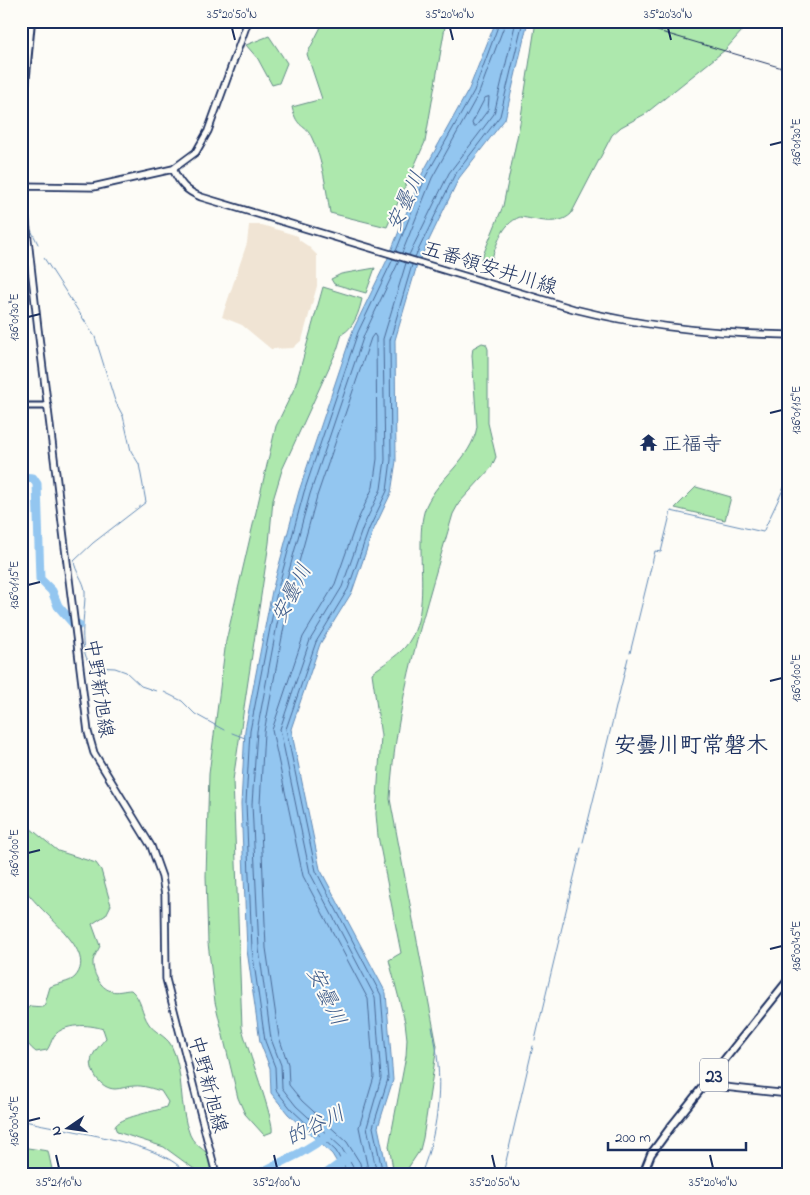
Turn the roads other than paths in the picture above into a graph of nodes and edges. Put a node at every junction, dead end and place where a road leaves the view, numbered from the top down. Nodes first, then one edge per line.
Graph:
1 (31, 21) edge
2 (248, 21) edge
3 (21, 128) edge
4 (173, 169) junction
5 (22, 184) edge
6 (789, 335) edge
7 (21, 406) edge
8 (48, 406) junction
9 (789, 979) edge
10 (706, 1084) junction
11 (789, 1094) edge
12 (216, 1174) edge
13 (643, 1174) edge

1 - 3 main road
2 - 4 main road
4 - 5 main road
4 - 6 main road, 五番領安井川線
5 - 8 main road, 中野新旭線
7 - 8 street
8 - 12 main road, 中野新旭線
9 - 10 main road, 23
10 - 11 main road
10 - 13 main road, 23

